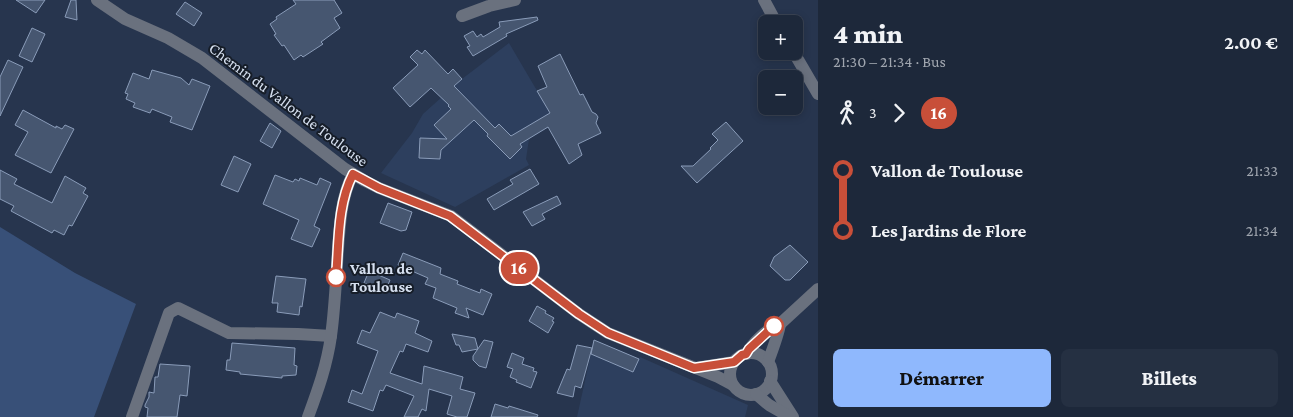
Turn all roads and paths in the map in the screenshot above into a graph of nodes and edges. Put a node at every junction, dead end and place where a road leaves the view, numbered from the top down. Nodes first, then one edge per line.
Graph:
1 (97, 0) edge
2 (515, 0) edge
3 (764, 0) edge
4 (772, 15) edge
5 (462, 16) dead end
6 (798, 60) edge
7 (817, 91) edge
8 (353, 174) junction
9 (818, 289) edge
10 (780, 324) junction
11 (331, 336) junction
12 (746, 354) junction
13 (734, 362) junction
14 (768, 362) junction
15 (694, 368) junction
16 (770, 381) junction
17 (733, 385) junction
18 (756, 394) junction
19 (132, 417) edge
20 (308, 417) edge
21 (792, 417) edge

1 - 8 street, Chemin du Vallon de Toulouse
2 - 5 street
3 - 4 street
6 - 7 street
8 - 11 street
8 - 15 street, Chemin du Vallon de Toulouse
9 - 10 street
10 - 12 street
10 - 14 street
11 - 19 street
11 - 20 street
12 - 13 street
12 - 14 street
13 - 15 street
13 - 17 street
14 - 16 street
15 - 17 street, Chemin du Vallon de Toulouse
16 - 18 street
16 - 21 street
17 - 18 street
18 - 21 street

